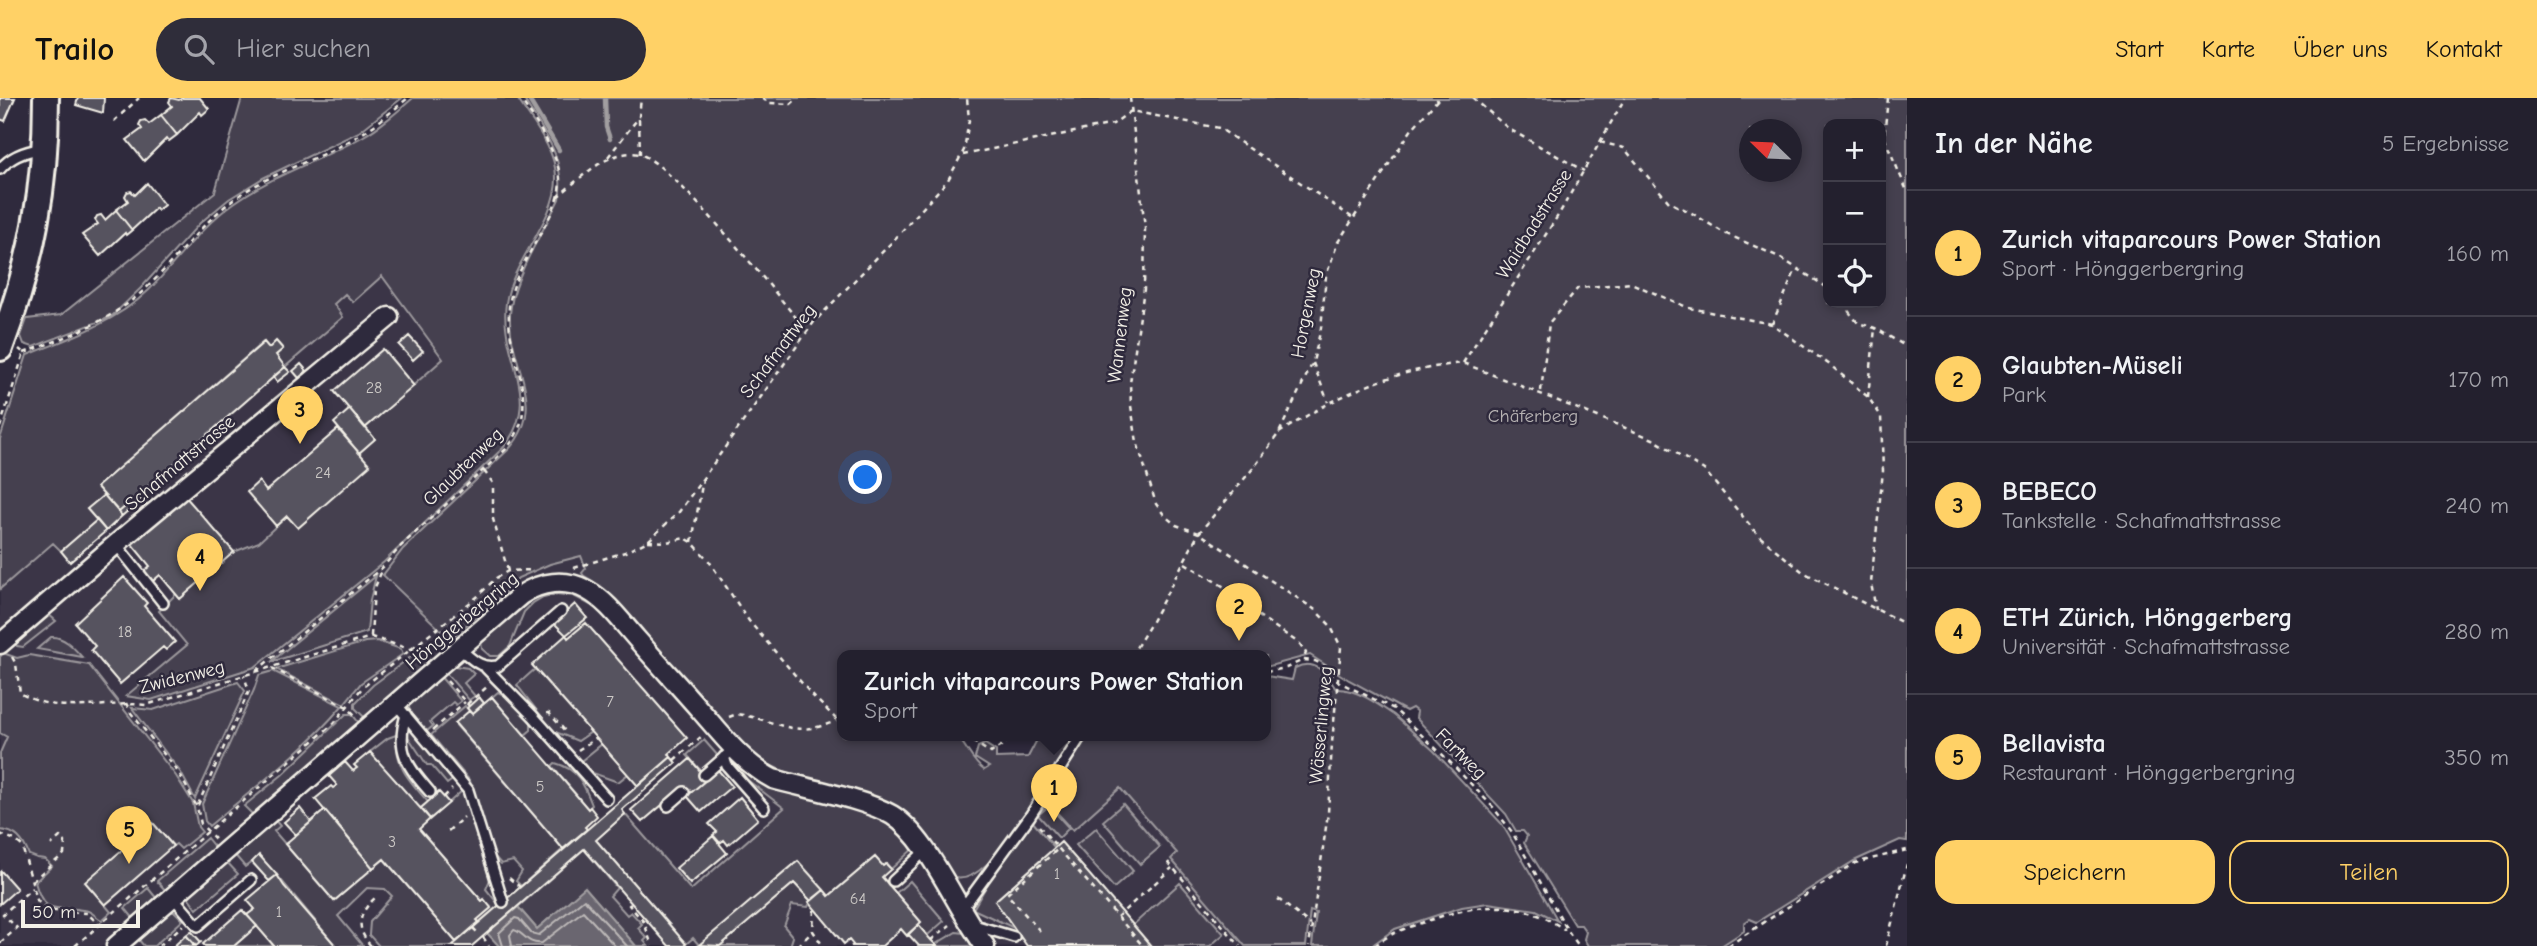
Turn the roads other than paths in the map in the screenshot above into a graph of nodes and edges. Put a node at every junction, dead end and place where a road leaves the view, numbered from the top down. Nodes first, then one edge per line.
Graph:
1 (46, 98) edge
2 (46, 148) junction
3 (0, 169) edge
4 (389, 317) dead end
5 (8, 346) edge
6 (116, 544) junction
7 (163, 603) dead end
8 (561, 611) dead end
9 (4, 648) edge
10 (460, 649) junction
11 (486, 668) junction
12 (401, 710) junction
13 (1078, 741) edge
14 (729, 752) junction
15 (704, 775) dead end
16 (430, 792) dead end
17 (684, 793) dead end
18 (607, 799) dead end
19 (668, 806) dead end
20 (764, 808) dead end
21 (925, 851) junction
22 (251, 880) dead end
23 (893, 881) dead end
24 (173, 897) junction
25 (503, 902) dead end
26 (965, 917) junction
27 (1014, 937) dead end
28 (116, 946) edge
29 (985, 946) edge

1 - 2 street
2 - 3 lane
2 - 5 street
4 - 6 street, Schafmattstrasse
6 - 7 lane
6 - 9 street, Schafmattstrasse
8 - 11 lane
10 - 11 lane
10 - 12 street, Hönggerbergring
10 - 14 street, Hönggerbergring
11 - 18 lane
12 - 16 lane
12 - 24 street, Hönggerbergring
12 - 25 lane
13 - 26 lane
14 - 15 lane
14 - 20 lane
14 - 21 street
17 - 19 lane
21 - 23 lane
21 - 26 street
22 - 24 lane
24 - 28 street, Hönggerbergring
26 - 27 lane
26 - 29 street

